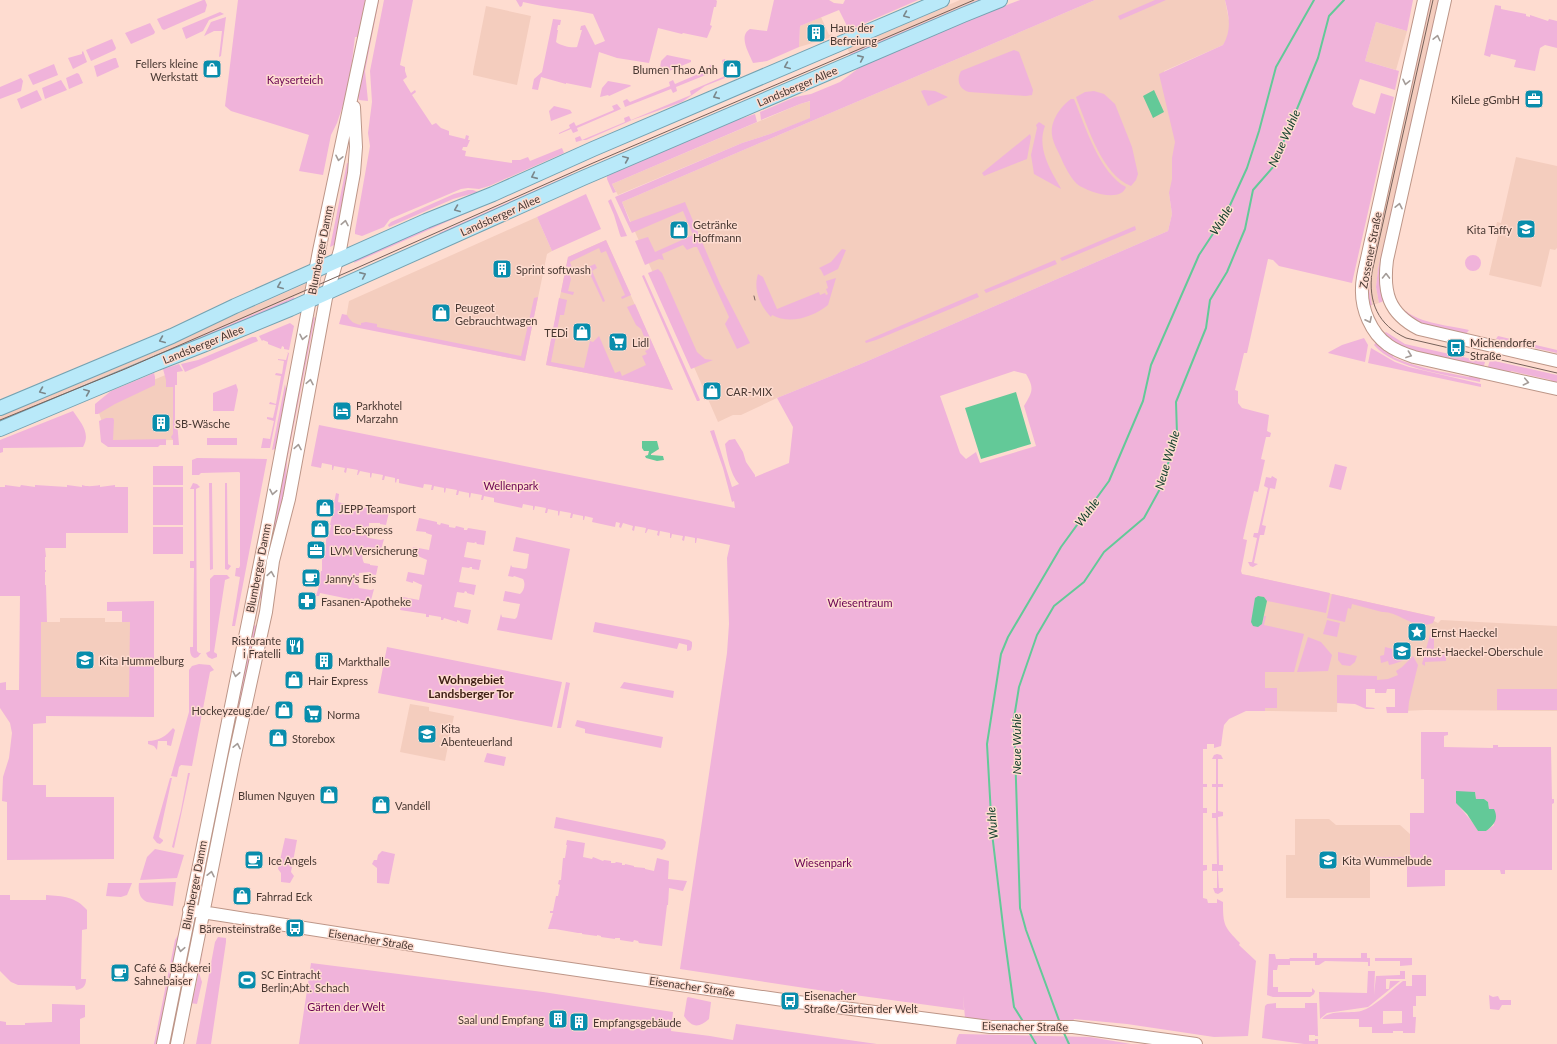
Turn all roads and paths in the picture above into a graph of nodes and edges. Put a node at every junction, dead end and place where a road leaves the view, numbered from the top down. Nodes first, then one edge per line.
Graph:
1 (372, 0) edge
2 (942, 0) edge
3 (1000, 0) edge
4 (1424, 0) edge
5 (1445, 0) edge
6 (353, 92) junction
7 (337, 261) junction
8 (316, 270) junction
9 (328, 292) junction
10 (310, 299) junction
11 (1557, 361) edge
12 (1557, 389) edge
13 (0, 408) edge
14 (0, 429) edge
15 (189, 910) junction
16 (203, 912) junction
17 (163, 1044) edge
18 (177, 1044) edge
19 (1196, 1044) edge

1 - 6 street, Blumberger Damm
2 -> 7 main road, Landsberger Allee
9 -> 3 main road, Landsberger Allee
4 -> 12 street, Zossener Straße
11 -> 5 street, Zossener Straße
7 -> 6 street, Blumberger Damm
6 -> 8 street, Blumberger Damm
7 - 8 main road, Landsberger Allee
7 - 9 street, Blumberger Damm
8 - 10 street, Blumberger Damm
8 -> 13 main road, Landsberger Allee
9 - 10 main road, Landsberger Allee
16 -> 9 street, Blumberger Damm
14 -> 10 main road, Landsberger Allee
10 -> 15 street, Blumberger Damm
15 - 16 street, Eisenacher Straße
15 -> 17 street, Blumberger Damm
16 - 18 street, Blumberger Damm
16 - 19 street, Eisenacher Straße

